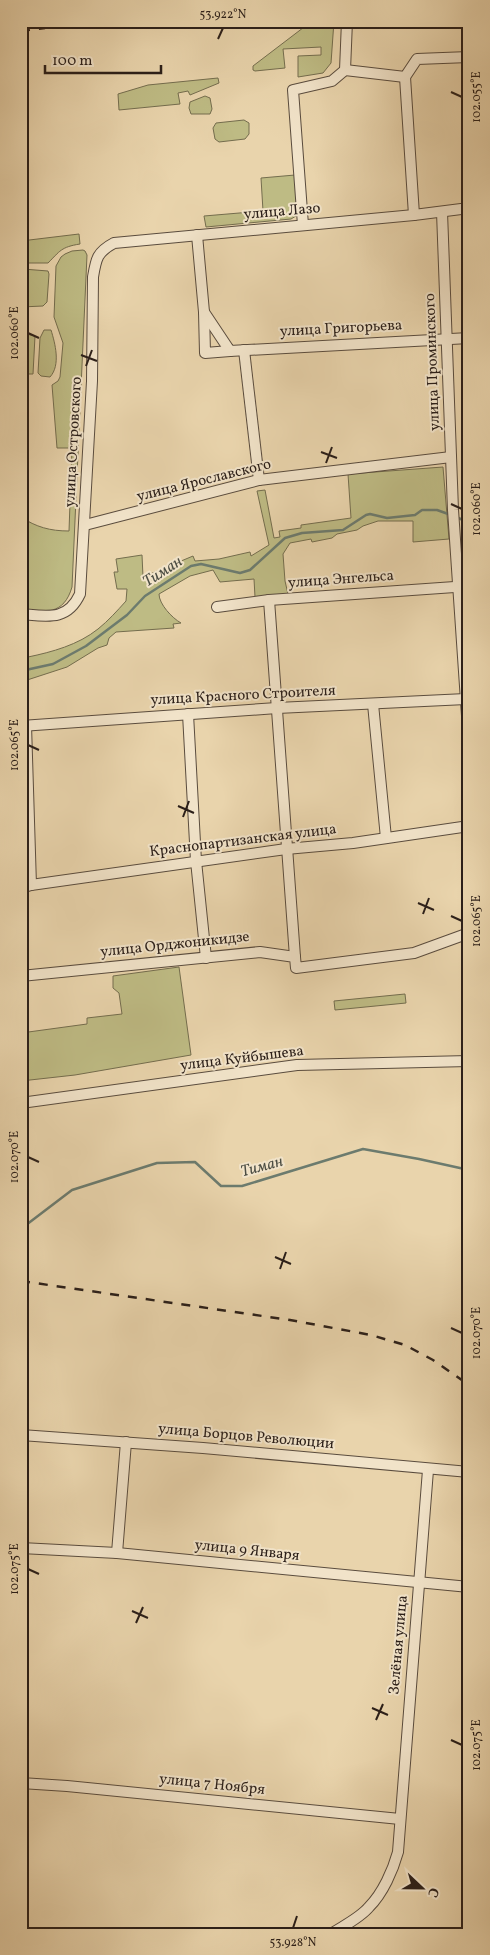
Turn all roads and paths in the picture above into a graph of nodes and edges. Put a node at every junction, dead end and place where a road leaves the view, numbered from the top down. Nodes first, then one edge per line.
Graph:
1 (347, 21) edge
2 (469, 57) edge
3 (345, 70) junction
4 (405, 77) junction
5 (469, 208) edge
6 (442, 212) junction
7 (414, 215) junction
8 (303, 225) junction
9 (196, 235) junction
10 (100, 252) joint
11 (204, 312) junction
12 (469, 338) edge
13 (447, 339) junction
14 (244, 350) junction
15 (230, 351) junction
16 (451, 457) junction
17 (259, 480) junction
18 (85, 525) junction
19 (457, 586) junction
20 (469, 586) edge
21 (269, 600) junction
22 (217, 607) dead end
23 (21, 614) edge
24 (467, 702) edge
25 (373, 704) junction
26 (277, 708) junction
27 (188, 714) junction
28 (23, 725) edge
29 (469, 745) edge
30 (469, 826) edge
31 (386, 838) junction
32 (286, 848) junction
33 (196, 861) junction
34 (26, 886) edge
35 (469, 933) edge
36 (206, 958) junction
37 (295, 958) junction
38 (21, 976) edge
39 (469, 1061) edge
40 (21, 1103) edge
41 (21, 1435) edge
42 (126, 1442) junction
43 (428, 1470) junction
44 (469, 1472) edge
45 (21, 1548) edge
46 (117, 1553) junction
47 (419, 1584) junction
48 (469, 1587) edge
49 (21, 1783) edge
50 (400, 1819) junction
51 (331, 1934) edge

1 - 3 street
2 - 4 street
3 - 4 street
3 - 8 street
4 - 7 street
5 - 6 street, улица Лазо
6 - 7 street, улица Лазо
6 - 13 street, улица Проминского
7 - 8 street, улица Лазо
8 - 9 street, улица Лазо
9 - 10 street, улица Лазо
9 - 11 street
10 - 18 street, улица Островского
11 - 15 street
11 - 15 street, улица Григорьева
12 - 13 street, улица Григорьева
13 - 14 street, улица Григорьева
13 - 16 street, улица Проминского
14 - 15 street, улица Григорьева
14 - 17 street
16 - 17 street, улица Ярославского
16 - 19 street, улица Проминского
17 - 18 street, улица Ярославского
18 - 23 street, улица Островского
19 - 20 street, улица Энгельса
19 - 21 street, улица Энгельса
19 - 24 street
21 - 22 street, улица Энгельса
21 - 26 street
24 - 25 street, улица Красного Строителя
24 - 29 street
25 - 26 street, улица Красного Строителя
25 - 31 street
26 - 27 street, улица Красного Строителя
26 - 32 street
27 - 28 street, улица Красного Строителя
27 - 33 street
28 - 34 street
30 - 31 street, Краснопартизанская улица
31 - 32 street, Краснопартизанская улица
32 - 33 street, Краснопартизанская улица
32 - 37 street
33 - 34 street, Краснопартизанская улица
33 - 36 street
35 - 37 street, улица Орджоникидзе
36 - 37 street, улица Орджоникидзе
36 - 38 street, улица Орджоникидзе
39 - 40 street, улица Куйбышева
41 - 42 street, улица Борцов Революции
42 - 43 street, улица Борцов Революции
42 - 46 street
43 - 44 street, улица Борцов Революции
43 - 47 street, Зелёная улица
45 - 46 street, улица 9 Января
46 - 47 street, улица 9 Января
47 - 48 street, улица 9 Января
47 - 50 street, Зелёная улица
49 - 50 street, улица 7 Ноября
50 - 51 street, Зелёная улица

